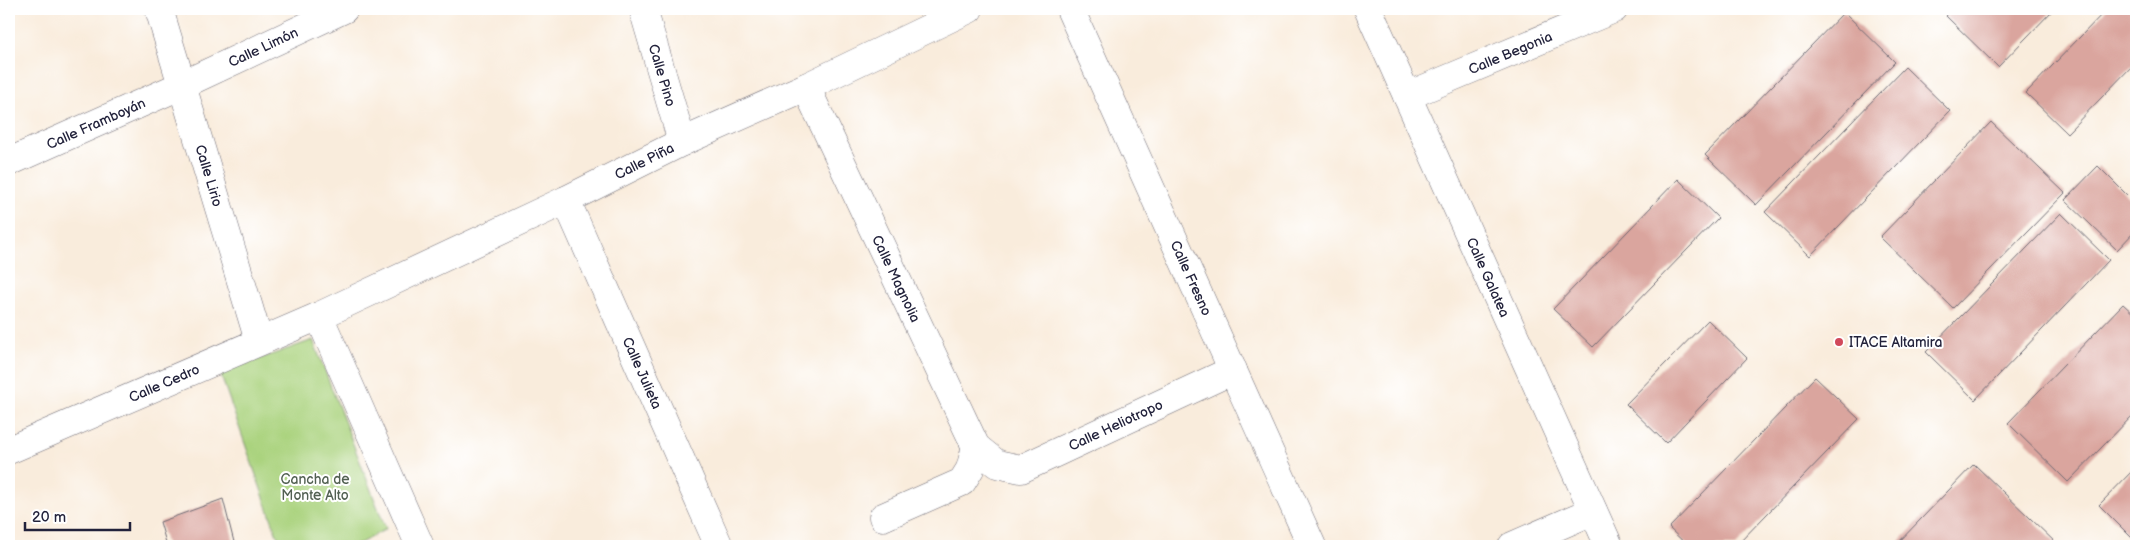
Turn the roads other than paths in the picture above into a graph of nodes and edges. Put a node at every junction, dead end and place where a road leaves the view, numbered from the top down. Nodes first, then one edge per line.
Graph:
1 (159, 9) edge
2 (344, 9) edge
3 (643, 9) edge
4 (969, 9) edge
5 (1070, 9) edge
6 (1368, 9) edge
7 (1614, 9) edge
8 (182, 85) junction
9 (806, 87) junction
10 (1407, 96) junction
11 (682, 142) junction
12 (9, 162) edge
13 (566, 200) junction
14 (319, 316) junction
15 (259, 341) junction
16 (1233, 370) junction
17 (976, 447) junction
18 (9, 450) edge
19 (997, 464) joint
20 (1593, 511) junction
21 (883, 517) dead end
22 (420, 546) edge
23 (719, 546) edge
24 (1312, 546) edge
25 (1512, 546) edge
26 (1610, 546) edge

1 - 8 street, Calle Lirio
2 - 8 street, Calle Limón
3 - 11 street, Calle Pino
4 - 9 street, Calle Piña
5 - 16 street, Calle Fresno
6 - 10 street, Calle Galatea
7 - 10 street, Calle Begonia
8 - 12 street, Calle Framboyán
8 - 15 street, Calle Lirio
9 - 11 street, Calle Piña
9 - 17 street, Calle Magnolia
10 - 20 street, Calle Galatea
11 - 13 street, Calle Piña
13 - 14 street, Calle Piña
13 - 23 street, Calle Julieta
14 - 15 street, Calle Cedro
14 - 22 street
15 - 18 street, Calle Cedro
16 - 19 street, Calle Heliotropo
16 - 24 street, Calle Fresno
17 - 19 street, Calle Magnolia
17 - 21 street
20 - 25 street
20 - 26 street, Calle Galatea

